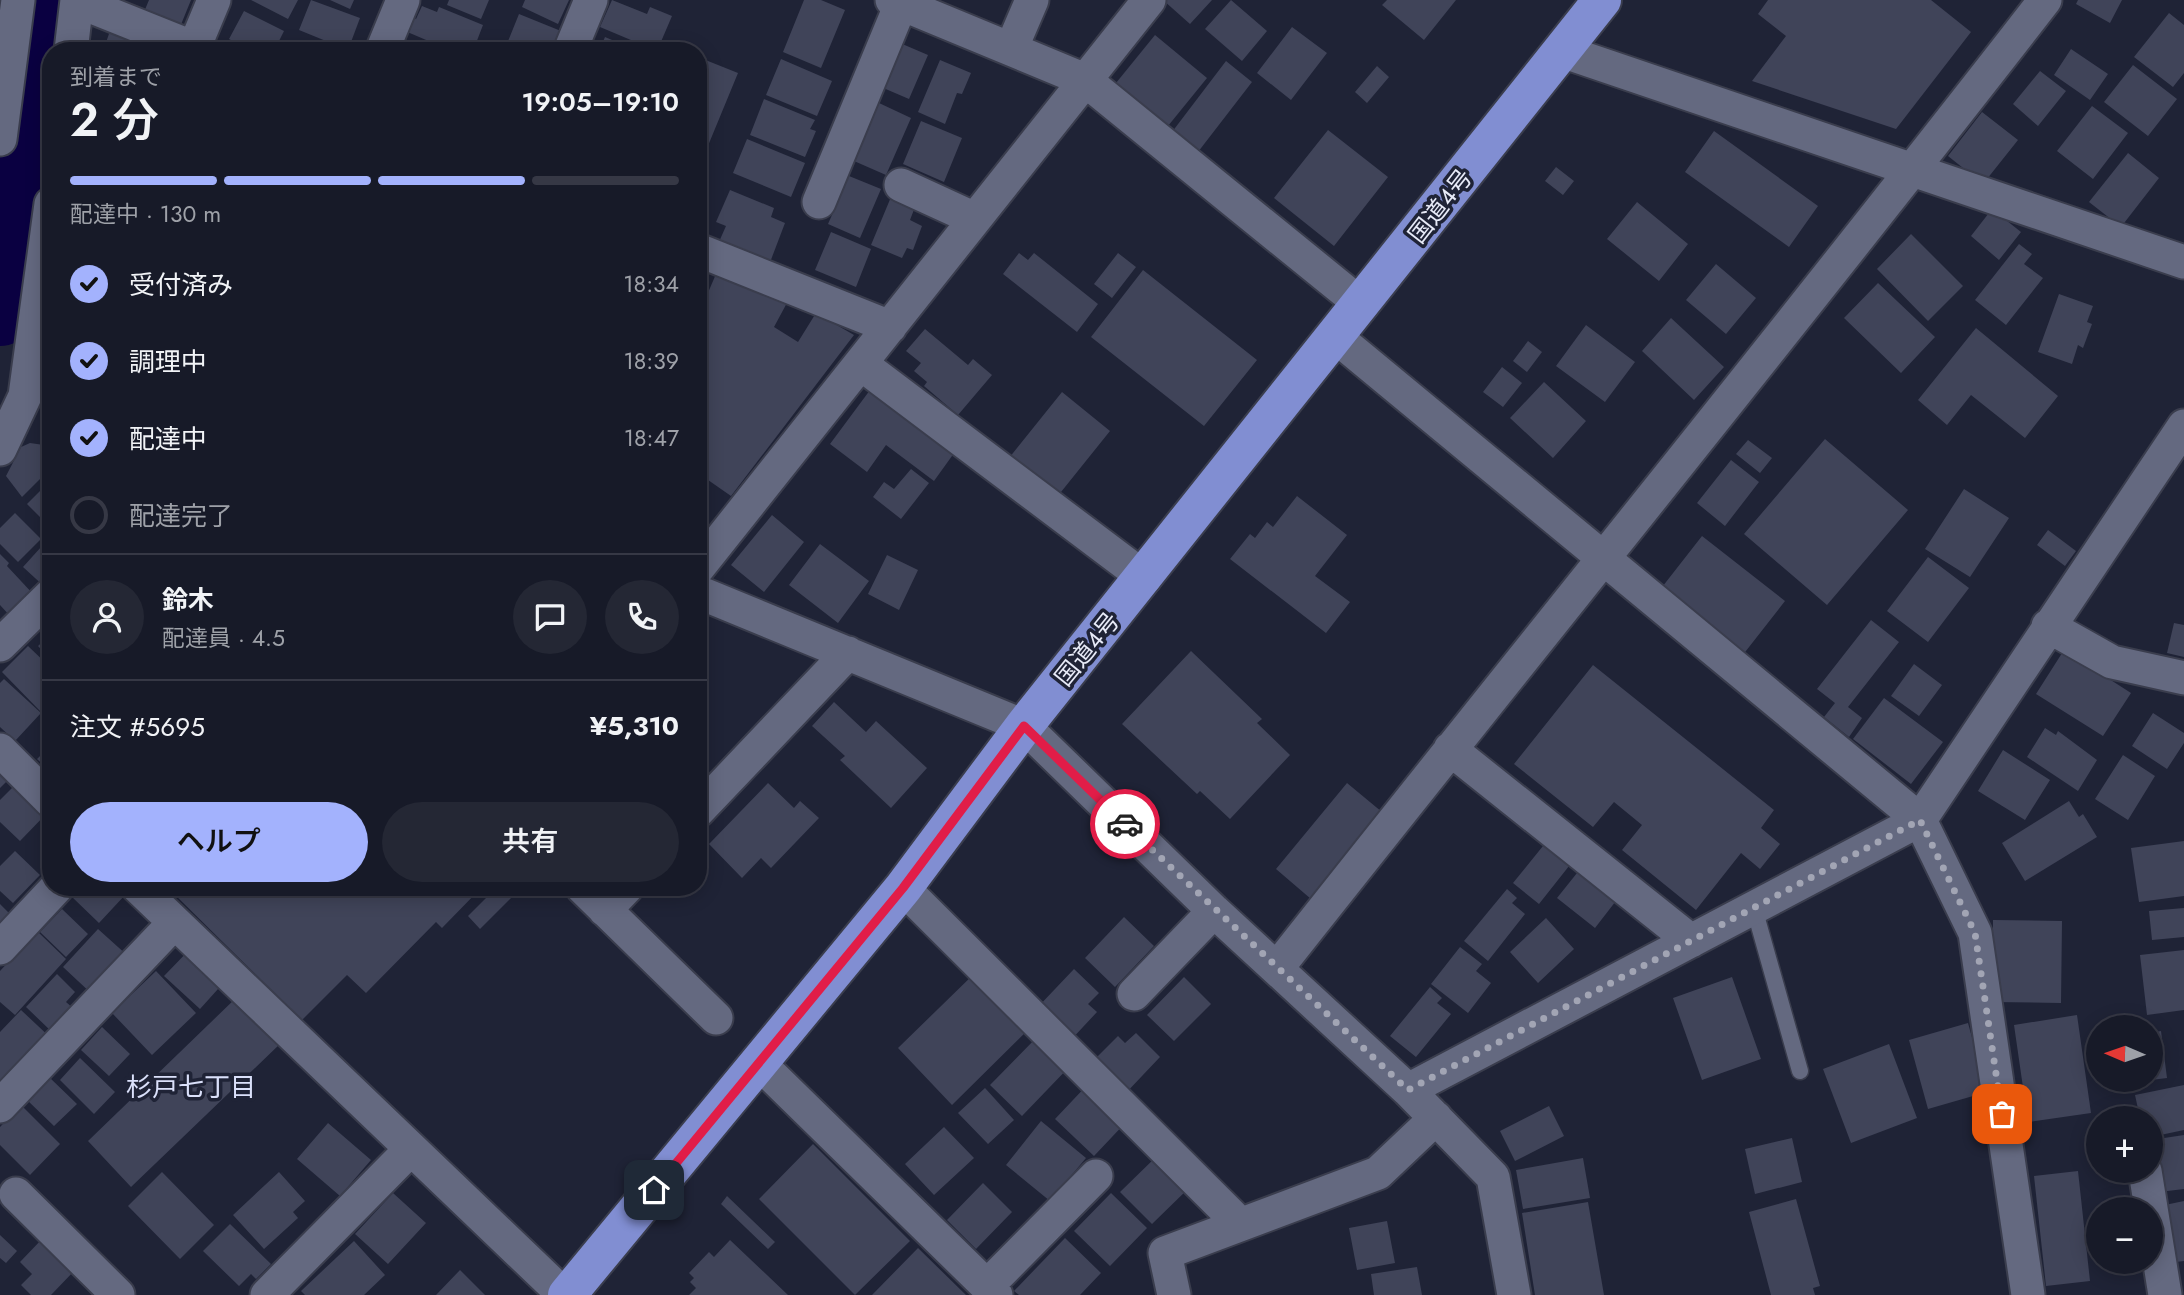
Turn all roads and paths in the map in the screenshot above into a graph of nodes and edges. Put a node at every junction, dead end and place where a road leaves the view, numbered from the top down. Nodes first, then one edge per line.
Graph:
1 (18, 0) edge
2 (77, 0) edge
3 (214, 0) edge
4 (403, 0) edge
5 (591, 0) edge
6 (1031, 0) edge
7 (1149, 0) edge
8 (1602, 0) edge
9 (2045, 0) edge
10 (896, 2) edge
11 (72, 42) edge
12 (181, 42) edge
13 (200, 42) edge
14 (386, 42) edge
15 (574, 42) edge
16 (1011, 49) junction
17 (1562, 51) junction
18 (1085, 80) junction
19 (0, 139) edge
20 (1912, 172) junction
21 (901, 185) dead end
22 (819, 202) dead end
23 (975, 219) junction
24 (707, 254) edge
25 (2184, 262) edge
26 (42, 270) edge
27 (1362, 305) junction
28 (890, 327) junction
29 (1336, 337) junction
30 (861, 364) junction
31 (25, 396) edge
32 (2184, 426) edge
33 (0, 449) edge
34 (1603, 556) junction
35 (707, 557) edge
36 (1145, 578) junction
37 (707, 596) edge
38 (42, 604) edge
39 (2048, 626) junction
40 (0, 645) edge
41 (848, 653) junction
42 (2184, 678) edge
43 (1024, 726) junction
44 (1450, 749) junction
45 (0, 750) edge
46 (42, 792) edge
47 (707, 802) edge
48 (1920, 820) junction
49 (903, 888) junction
50 (49, 896) edge
51 (147, 896) edge
52 (606, 896) edge
53 (1754, 908) junction
54 (1214, 911) junction
55 (174, 923) junction
56 (1691, 941) junction
57 (0, 948) edge
58 (1278, 967) junction
59 (1133, 994) dead end
60 (716, 1018) dead end
61 (760, 1063) junction
62 (1800, 1071) dead end
63 (1408, 1090) junction
64 (0, 1106) edge
65 (1436, 1118) junction
66 (410, 1150) junction
67 (1096, 1176) dead end
68 (2147, 1183) edge
69 (5, 1194) edge
70 (1240, 1224) junction
71 (992, 1291) edge
72 (118, 1295) edge
73 (267, 1295) edge
74 (565, 1295) edge
75 (1174, 1295) edge
76 (1514, 1295) edge
77 (2028, 1295) edge
78 (2165, 1295) edge

1 - 19 street
2 - 11 street
2 - 12 street
3 - 13 street
4 - 14 street
5 - 15 street
6 - 16 street
7 - 18 street
8 - 17 highway, 国道4号
9 - 20 street
10 - 16 street
10 - 22 street
16 - 18 street
17 - 20 street
17 - 27 highway, 国道4号
18 - 23 street
18 - 27 street
20 - 25 street
20 - 34 street
21 - 23 street
23 - 28 street
24 - 28 street
26 - 31 street
27 - 29 highway, 国道4号
28 - 30 street
29 - 34 street
29 - 36 highway, 国道4号
30 - 35 street
30 - 36 street
31 - 33 street
32 - 39 street
34 - 44 street
34 - 48 street
36 - 43 highway, 国道4号
37 - 41 street
38 - 40 street
39 - 42 street
39 - 48 street
41 - 43 street
41 - 47 street
43 - 49 highway, 国道4号
43 - 54 street
44 - 56 street
44 - 58 street
45 - 46 street
48 - 53 street
48 - 77 street
49 - 61 highway, 国道4号
49 - 70 street
50 - 57 street
51 - 55 street
52 - 60 street
53 - 56 street
53 - 62 lane
54 - 58 street
54 - 59 street
55 - 64 street
55 - 66 street
56 - 63 street
58 - 63 street
61 - 71 street
61 - 74 highway, 国道4号
63 - 65 street
65 - 70 street
65 - 76 street
66 - 73 street
66 - 74 street
67 - 71 street
68 - 78 street
69 - 72 street
70 - 75 street

